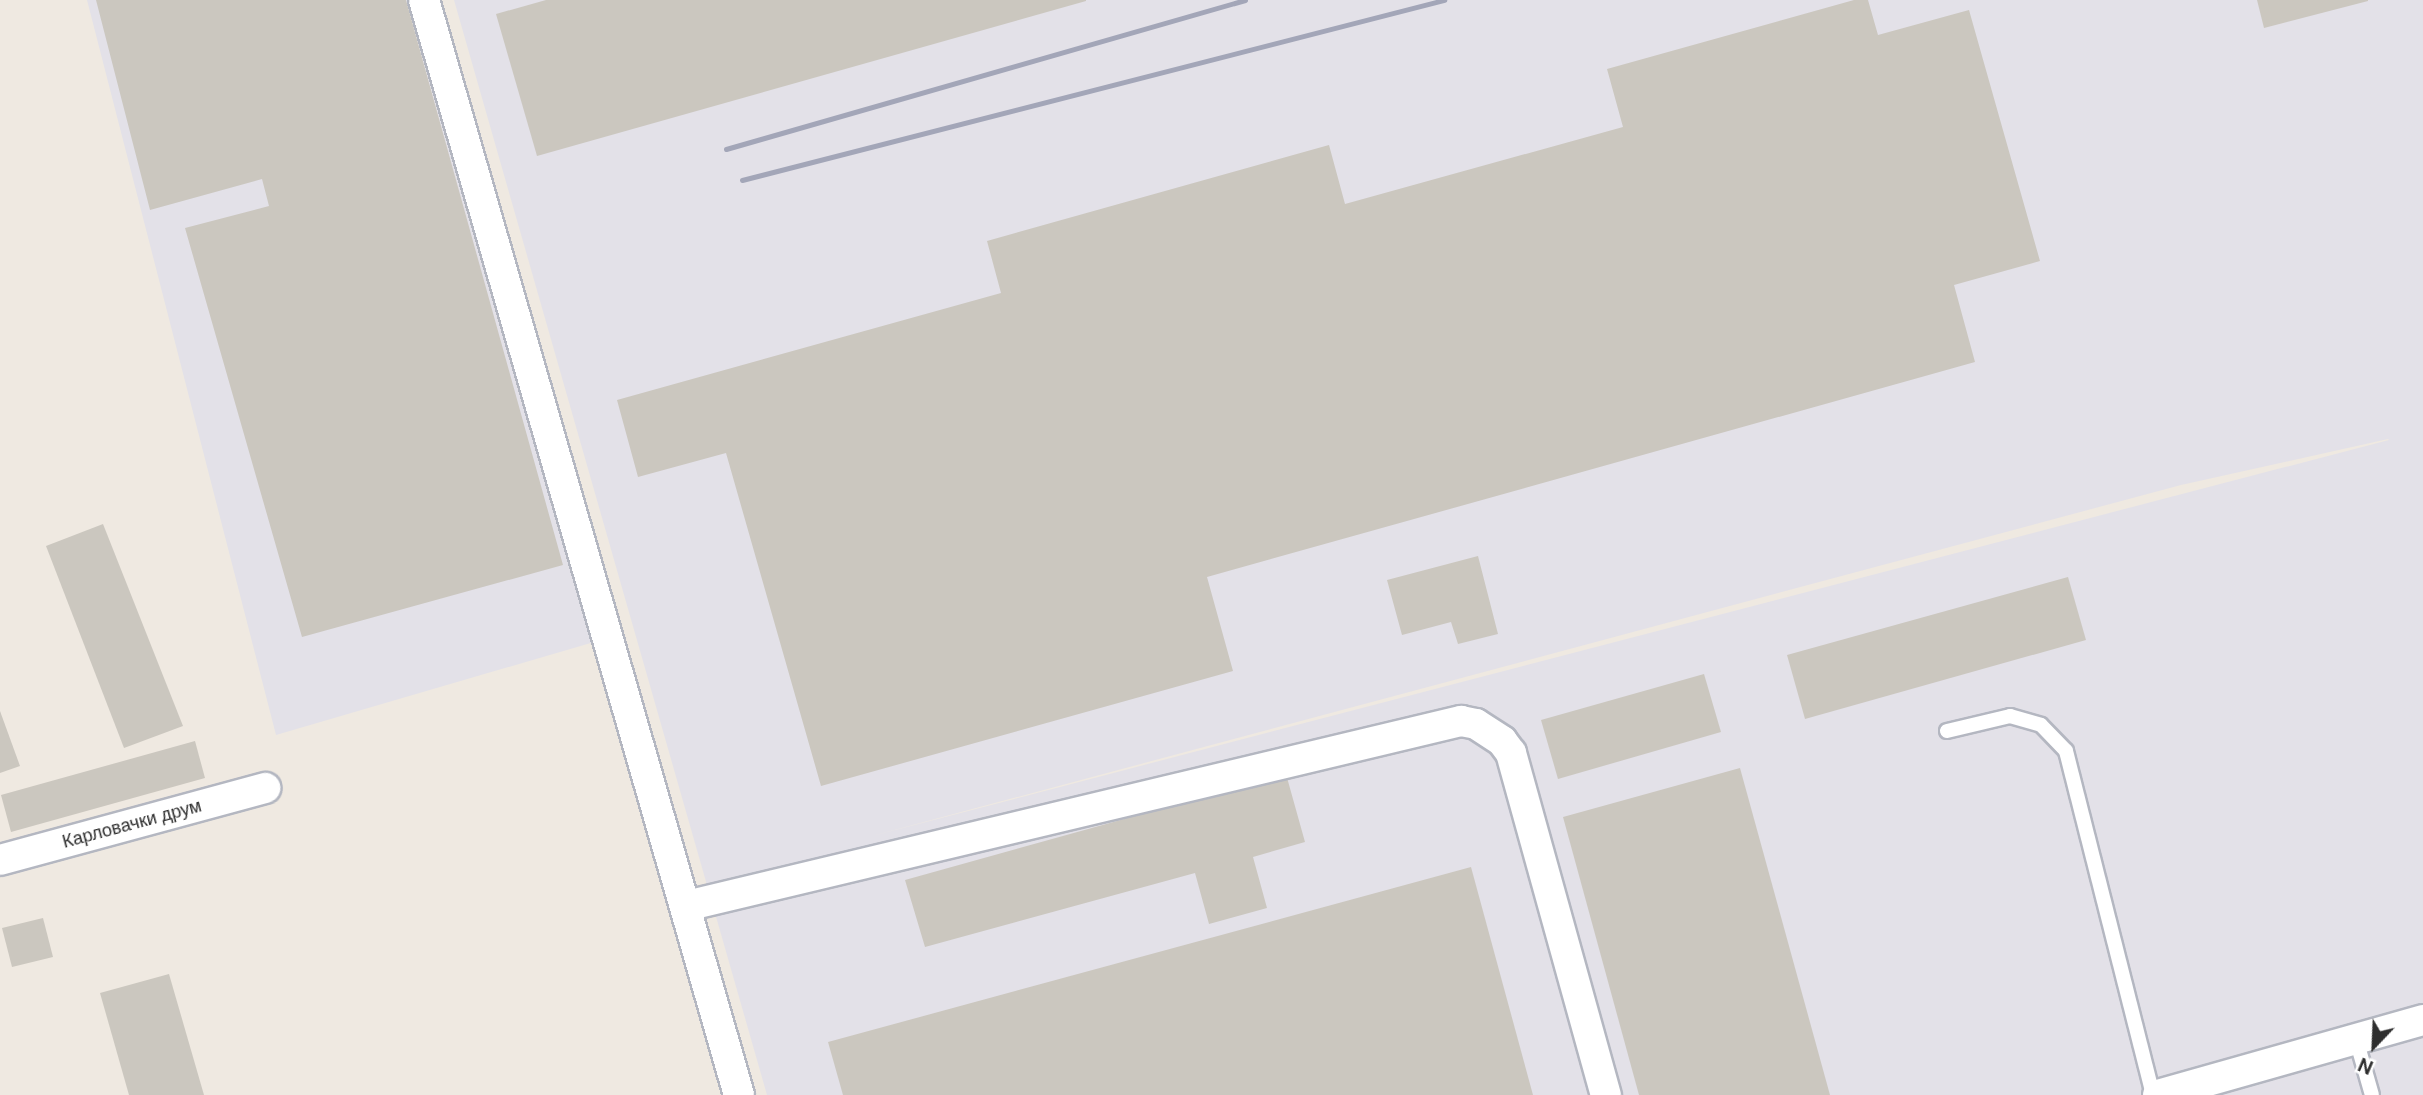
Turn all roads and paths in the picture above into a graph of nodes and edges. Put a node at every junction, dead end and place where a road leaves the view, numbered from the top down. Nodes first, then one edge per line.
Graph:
1 (424, 0) edge
2 (1947, 731) dead end
3 (265, 788) dead end
4 (0, 860) edge
5 (686, 906) junction
6 (2423, 1020) edge
7 (2356, 1039) junction
8 (739, 1095) edge
9 (1606, 1095) edge
10 (2153, 1095) edge
11 (2158, 1095) edge
12 (2372, 1095) edge

1 - 5 street
2 - 10 lane
3 - 4 street, Карловачки друм
5 - 8 street
5 - 9 street
6 - 7 street
7 - 11 street
7 - 12 lane

